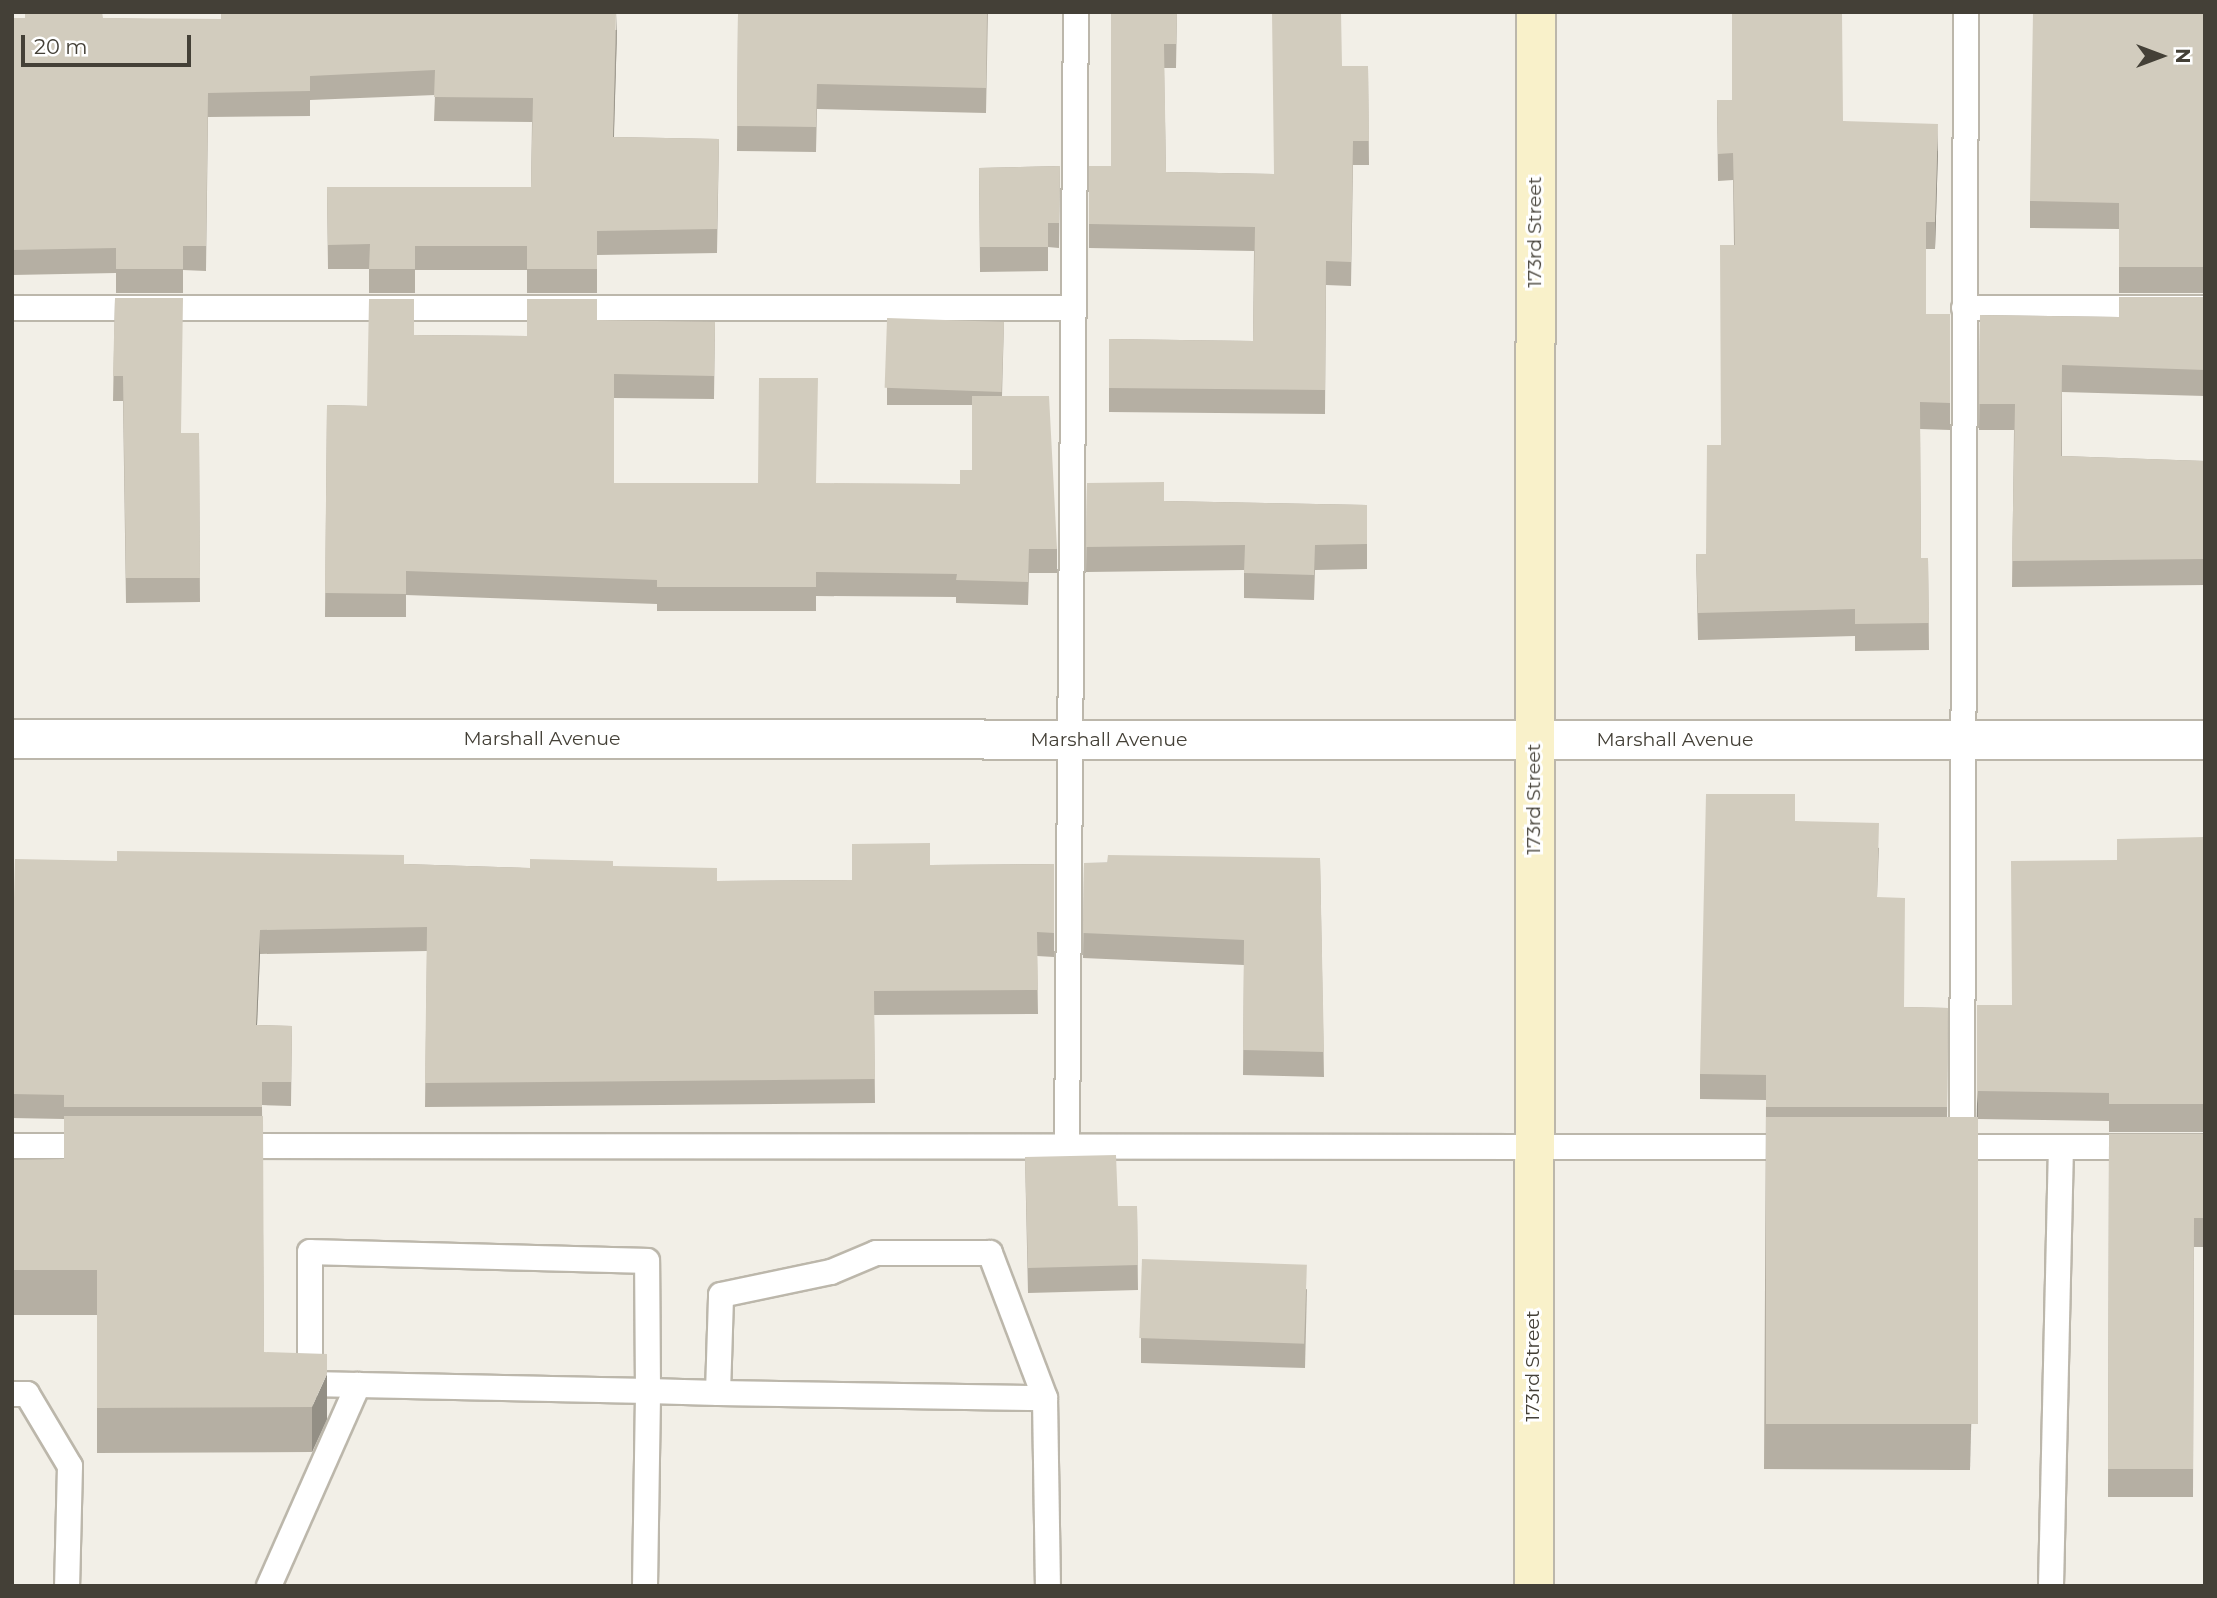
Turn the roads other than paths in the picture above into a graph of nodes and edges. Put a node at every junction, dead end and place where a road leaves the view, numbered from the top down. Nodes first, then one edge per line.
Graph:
1 (1076, 12) edge
2 (1536, 12) edge
3 (1966, 12) edge
4 (12, 308) edge
5 (1074, 308) junction
6 (1964, 308) junction
7 (2205, 308) edge
8 (12, 739) edge
9 (1071, 740) junction
10 (1960, 740) junction
11 (2205, 740) edge
12 (1534, 741) junction
13 (12, 1146) edge
14 (123, 1146) edge
15 (206, 1146) edge
16 (1067, 1147) junction
17 (1531, 1147) junction
18 (1823, 1147) edge
19 (1920, 1147) edge
20 (1962, 1147) junction
21 (2061, 1147) junction
22 (2205, 1147) edge
23 (358, 1385) junction
24 (648, 1391) junction
25 (718, 1393) junction
26 (12, 1394) edge
27 (1045, 1398) junction
28 (67, 1586) edge
29 (268, 1586) edge
30 (645, 1586) edge
31 (1048, 1586) edge
32 (1534, 1586) edge
33 (2051, 1586) edge

1 - 5 lane
2 - 12 street, 173rd Street
3 - 6 lane
4 - 5 lane
5 - 9 lane
6 - 7 lane
6 - 10 lane
8 - 9 street, Marshall Avenue
9 - 12 street, Marshall Avenue
9 - 16 lane
10 - 11 street, Marshall Avenue
10 - 12 street, Marshall Avenue
10 - 20 lane
12 - 17 street, 173rd Street
13 - 14 lane
15 - 16 lane
16 - 17 lane
17 - 18 lane
17 - 32 street, 173rd Street
19 - 20 lane
20 - 21 lane
21 - 22 lane
21 - 33 lane
23 - 24 lane
23 - 24 lane
23 - 29 lane
24 - 25 lane
24 - 30 lane
25 - 27 lane
25 - 27 lane
26 - 28 lane
27 - 31 lane

